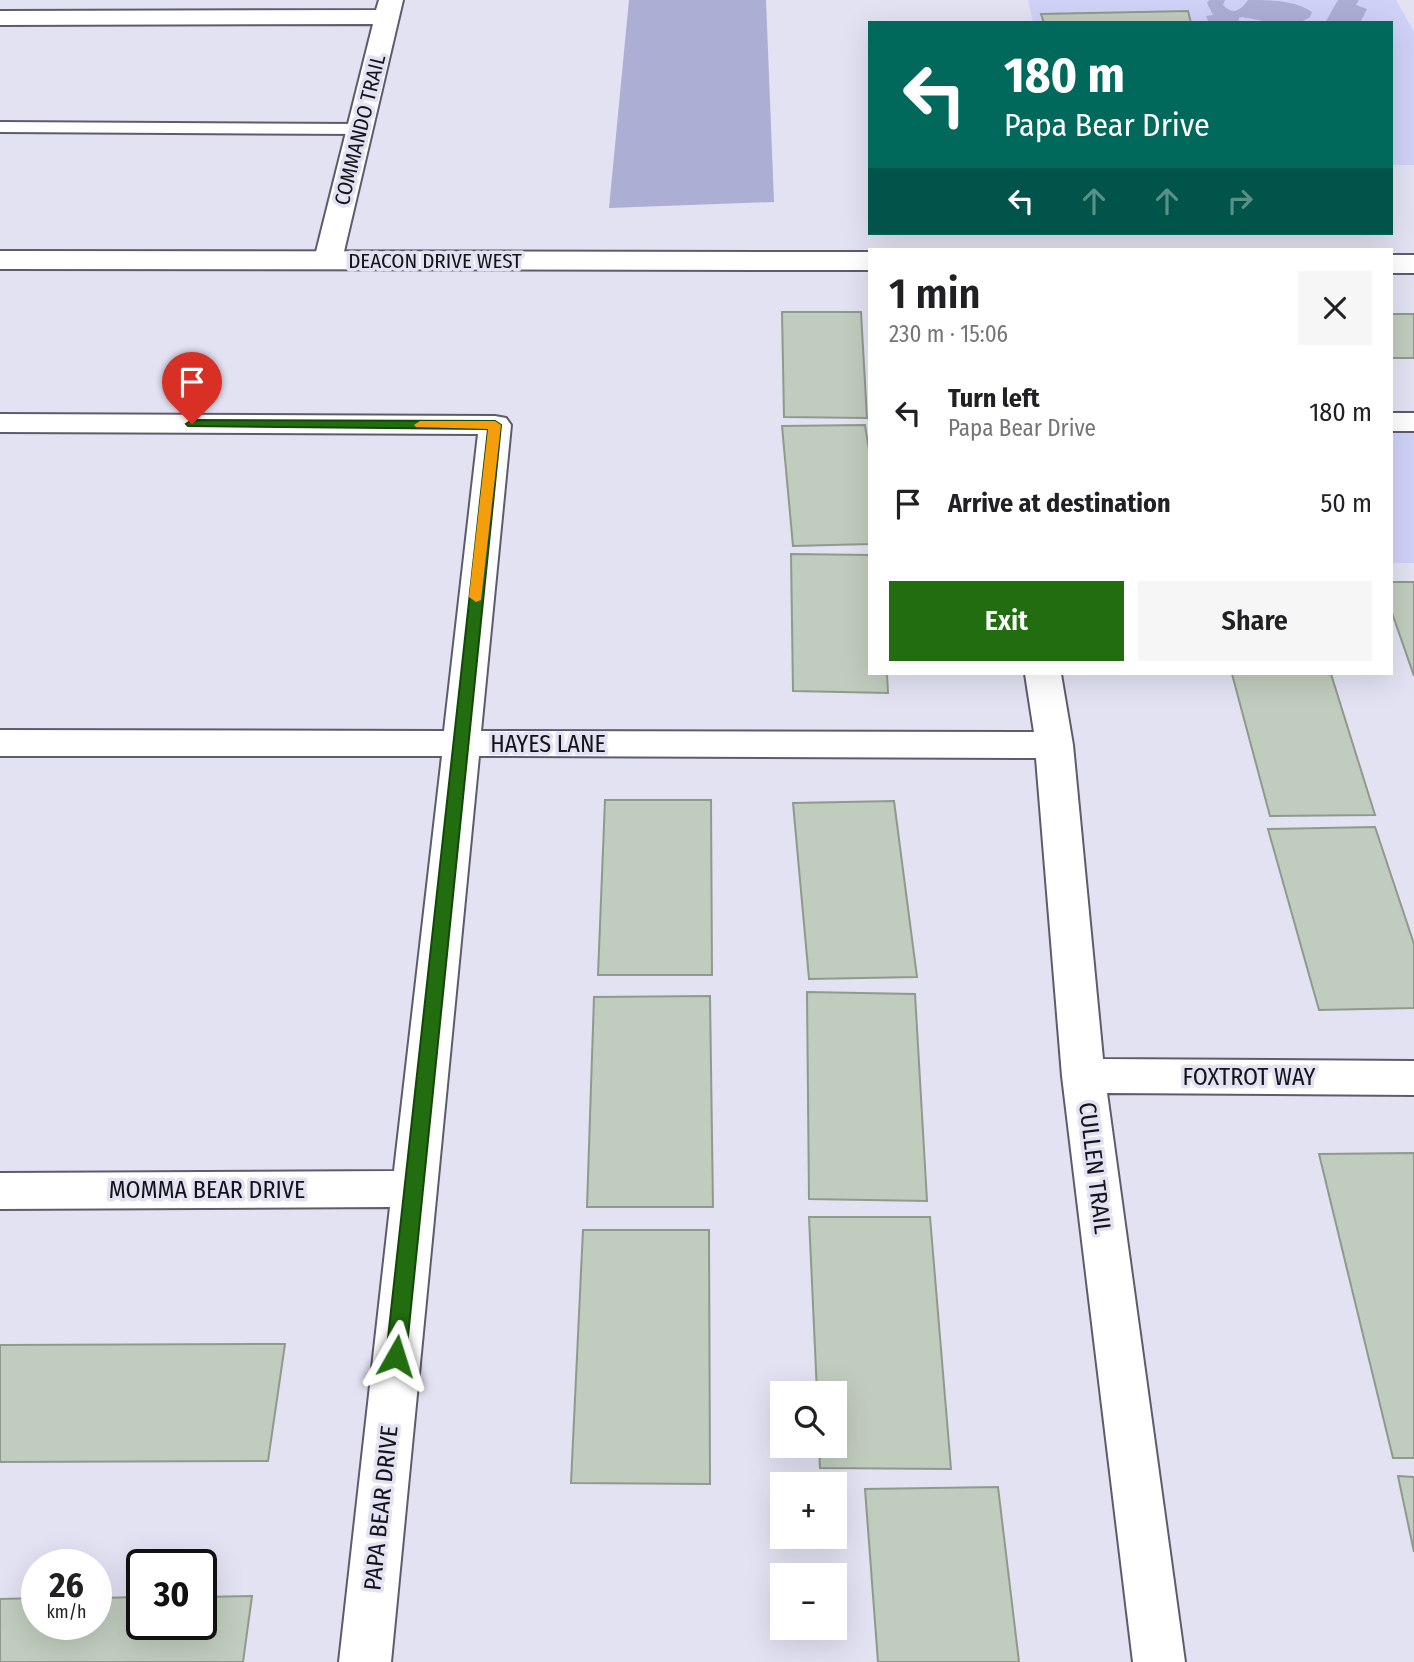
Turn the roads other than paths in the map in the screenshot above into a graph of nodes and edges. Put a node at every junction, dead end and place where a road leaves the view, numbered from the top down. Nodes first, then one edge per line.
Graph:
1 (389, 9) edge
2 (0, 18) edge
3 (0, 127) edge
4 (360, 129) junction
5 (0, 260) edge
6 (328, 260) junction
7 (868, 261) edge
8 (1393, 264) edge
9 (1414, 264) edge
10 (1393, 422) edge
11 (1414, 422) edge
12 (0, 423) edge
13 (1043, 675) edge
14 (0, 743) edge
15 (461, 744) junction
16 (1054, 745) junction
17 (1083, 1076) junction
18 (1414, 1078) edge
19 (413, 1189) junction
20 (0, 1191) edge
21 (365, 1662) edge
22 (1159, 1662) edge

1 - 2 street
1 - 4 street, COMMANDO TRAIL
3 - 4 lane
4 - 6 street, COMMANDO TRAIL
5 - 6 street, DEACON DRIVE WEST
6 - 7 street, DEACON DRIVE WEST
8 - 9 street
10 - 11 street
12 - 15 street, PAPA BEAR DRIVE
13 - 16 street, CULLEN TRAIL
14 - 15 street, HAYES LANE
15 - 16 street, HAYES LANE
15 - 19 street, PAPA BEAR DRIVE
16 - 17 street, CULLEN TRAIL
17 - 18 street, FOXTROT WAY
17 - 22 street, CULLEN TRAIL
19 - 20 street, MOMMA BEAR DRIVE
19 - 21 street, PAPA BEAR DRIVE

